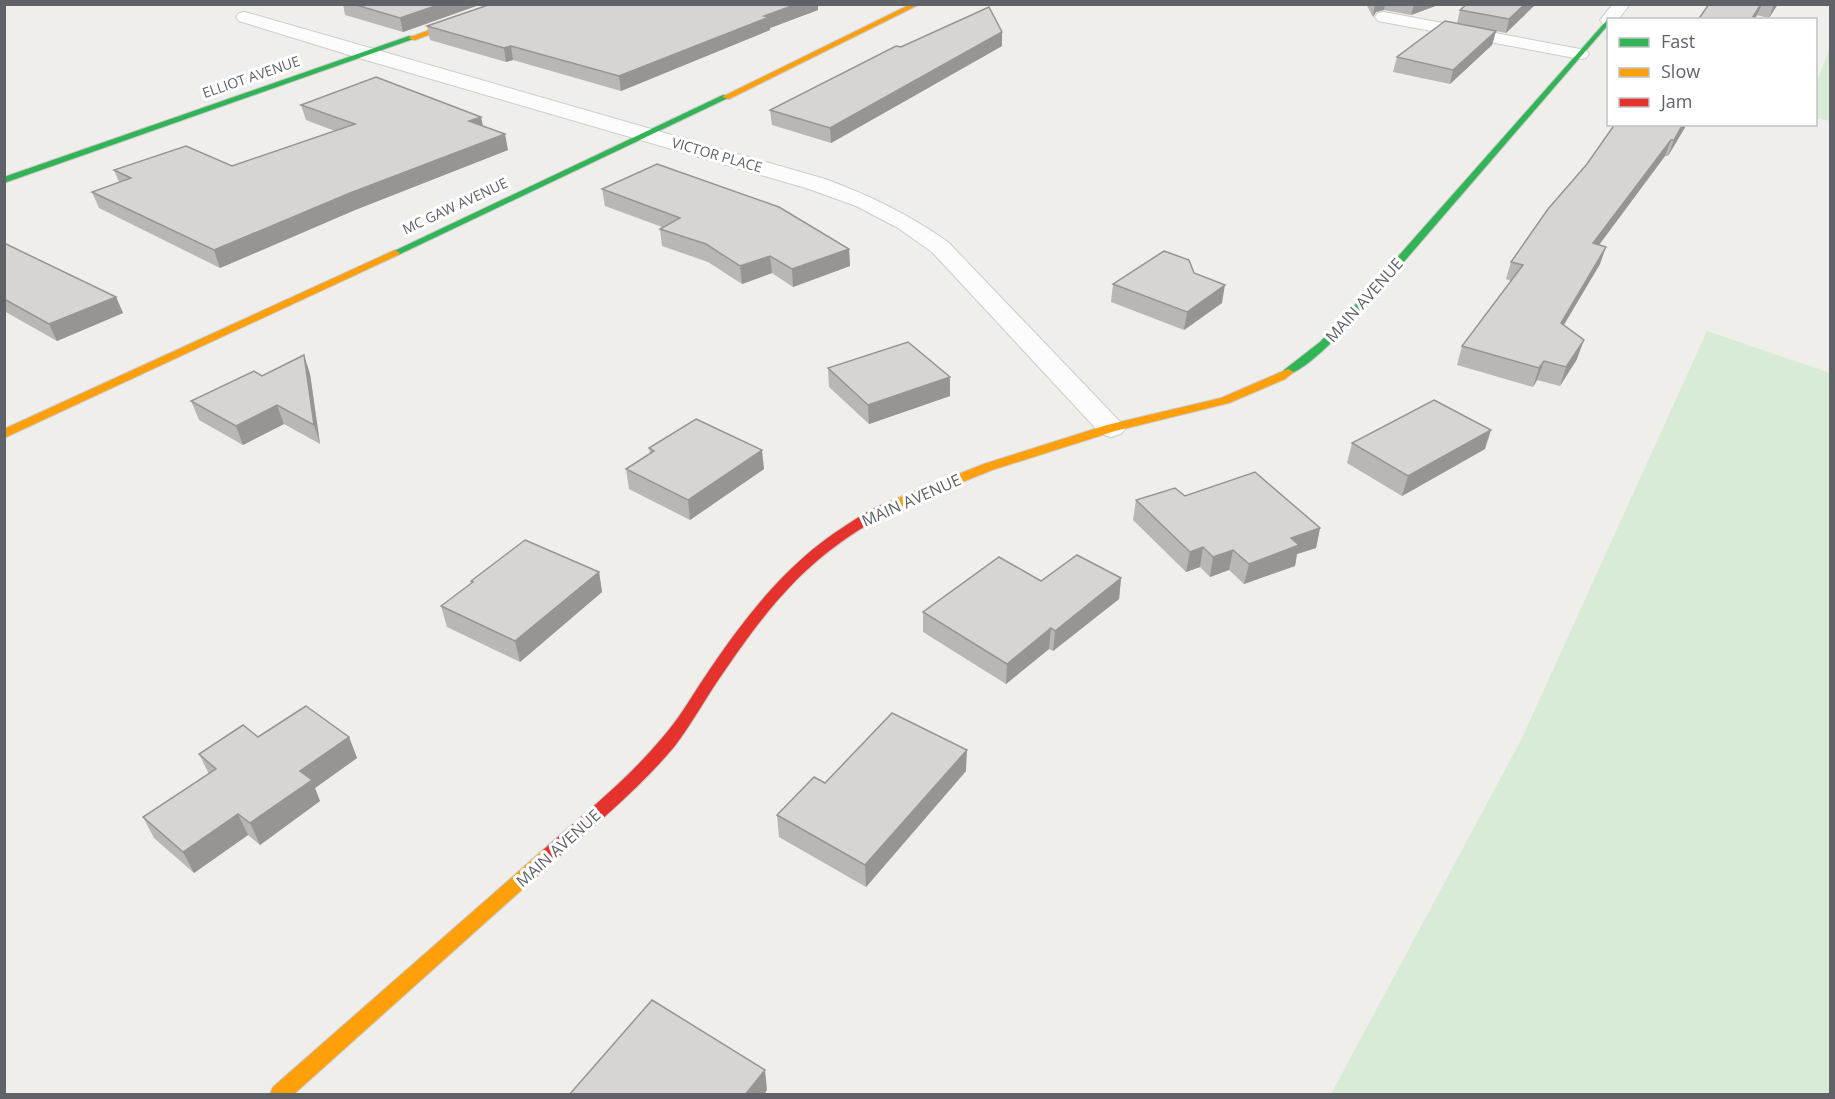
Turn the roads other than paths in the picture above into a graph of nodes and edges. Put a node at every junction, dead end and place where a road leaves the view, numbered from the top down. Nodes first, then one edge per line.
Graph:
1 (508, 4) edge
2 (917, 4) edge
3 (1622, 4) edge
4 (245, 17) dead end
5 (1384, 17) dead end
6 (1611, 18) edge
7 (1607, 22) edge
8 (365, 54) junction
9 (1580, 54) junction
10 (646, 136) junction
11 (4, 180) edge
12 (1111, 428) junction
13 (4, 434) edge
14 (280, 1095) edge

1 - 8 street, ELLIOT AVENUE
2 - 10 street, MC GAW AVENUE
3 - 6 street, MAIN AVENUE
4 - 8 street, VICTOR PLACE
5 - 9 street
7 - 9 street, MAIN AVENUE
8 - 10 street, VICTOR PLACE
8 - 11 street, ELLIOT AVENUE
9 - 12 street, MAIN AVENUE
10 - 12 street, VICTOR PLACE
10 - 13 street, MC GAW AVENUE
12 - 14 street, MAIN AVENUE

